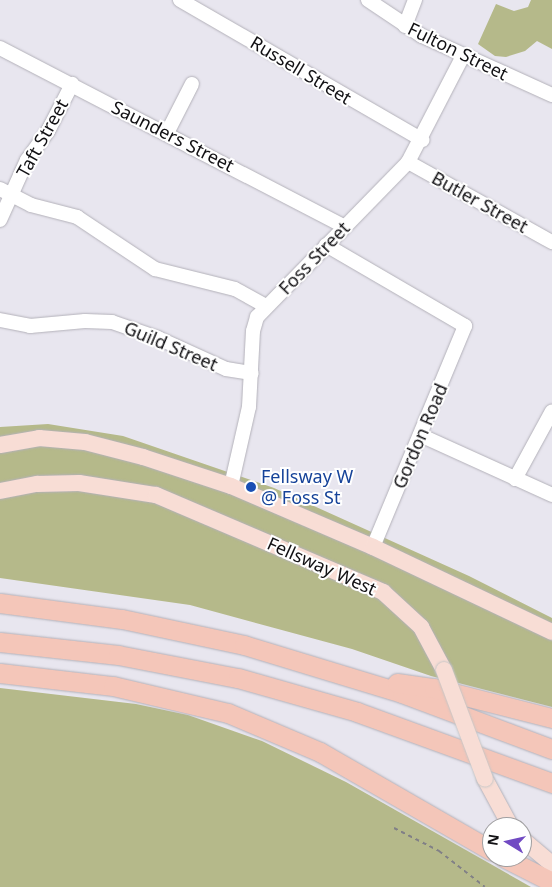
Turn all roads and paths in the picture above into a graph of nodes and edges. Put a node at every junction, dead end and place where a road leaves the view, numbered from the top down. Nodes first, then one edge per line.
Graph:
1 (180, 0) edge
2 (368, 0) edge
3 (415, 0) edge
4 (405, 26) junction
5 (0, 48) edge
6 (463, 56) junction
7 (72, 84) junction
8 (192, 84) dead end
9 (552, 95) edge
10 (166, 133) junction
11 (422, 140) junction
12 (408, 162) junction
13 (6, 192) edge
14 (0, 220) edge
15 (344, 226) junction
16 (552, 242) edge
17 (326, 245) junction
18 (266, 306) junction
19 (0, 320) edge
20 (252, 373) junction
21 (552, 412) edge
22 (420, 435) junction
23 (0, 445) edge
24 (514, 479) junction
25 (231, 486) junction
26 (0, 491) edge
27 (552, 495) edge
28 (373, 547) junction
29 (0, 603) edge
30 (552, 632) edge
31 (0, 642) edge
32 (0, 673) edge
33 (348, 676) junction
34 (552, 718) edge
35 (552, 749) edge
36 (552, 783) edge
37 (506, 817) edge
38 (394, 828) dead end
39 (482, 845) edge
40 (532, 847) edge
41 (552, 864) edge
42 (523, 867) edge
43 (552, 882) edge
44 (485, 887) edge

1 - 11 street, Russell Street
2 - 4 street, Fulton Street
3 - 4 street
4 - 6 street, Fulton Street
5 - 7 street, Saunders Street
6 - 9 street, Fulton Street
6 - 11 street, Foss Street
7 - 10 street, Saunders Street
7 - 13 street, Taft Street
8 - 10 street
10 - 15 street, Saunders Street
11 - 12 street, Foss Street
12 - 15 street, Foss Street
12 - 16 street, Butler Street
13 - 14 street, Taft Street
13 - 18 street
15 - 17 street, Foss Street
17 - 18 street, Foss Street
17 - 22 street, Gordon Road
18 - 20 street, Foss Street
19 - 20 street, Guild Street
20 - 25 street, Foss Street
21 - 24 street
22 - 24 street
22 - 28 street, Gordon Road
23 - 25 main road, Fellsway West
24 - 27 street
25 - 28 main road, Fellsway West
26 - 37 main road, Fellsway West, bridge
28 - 30 main road, Fellsway West
29 - 33 highway
31 - 36 highway
32 - 39 highway
33 - 34 highway
33 - 35 highway
38 - 44 path
40 - 41 main road
42 - 43 highway

